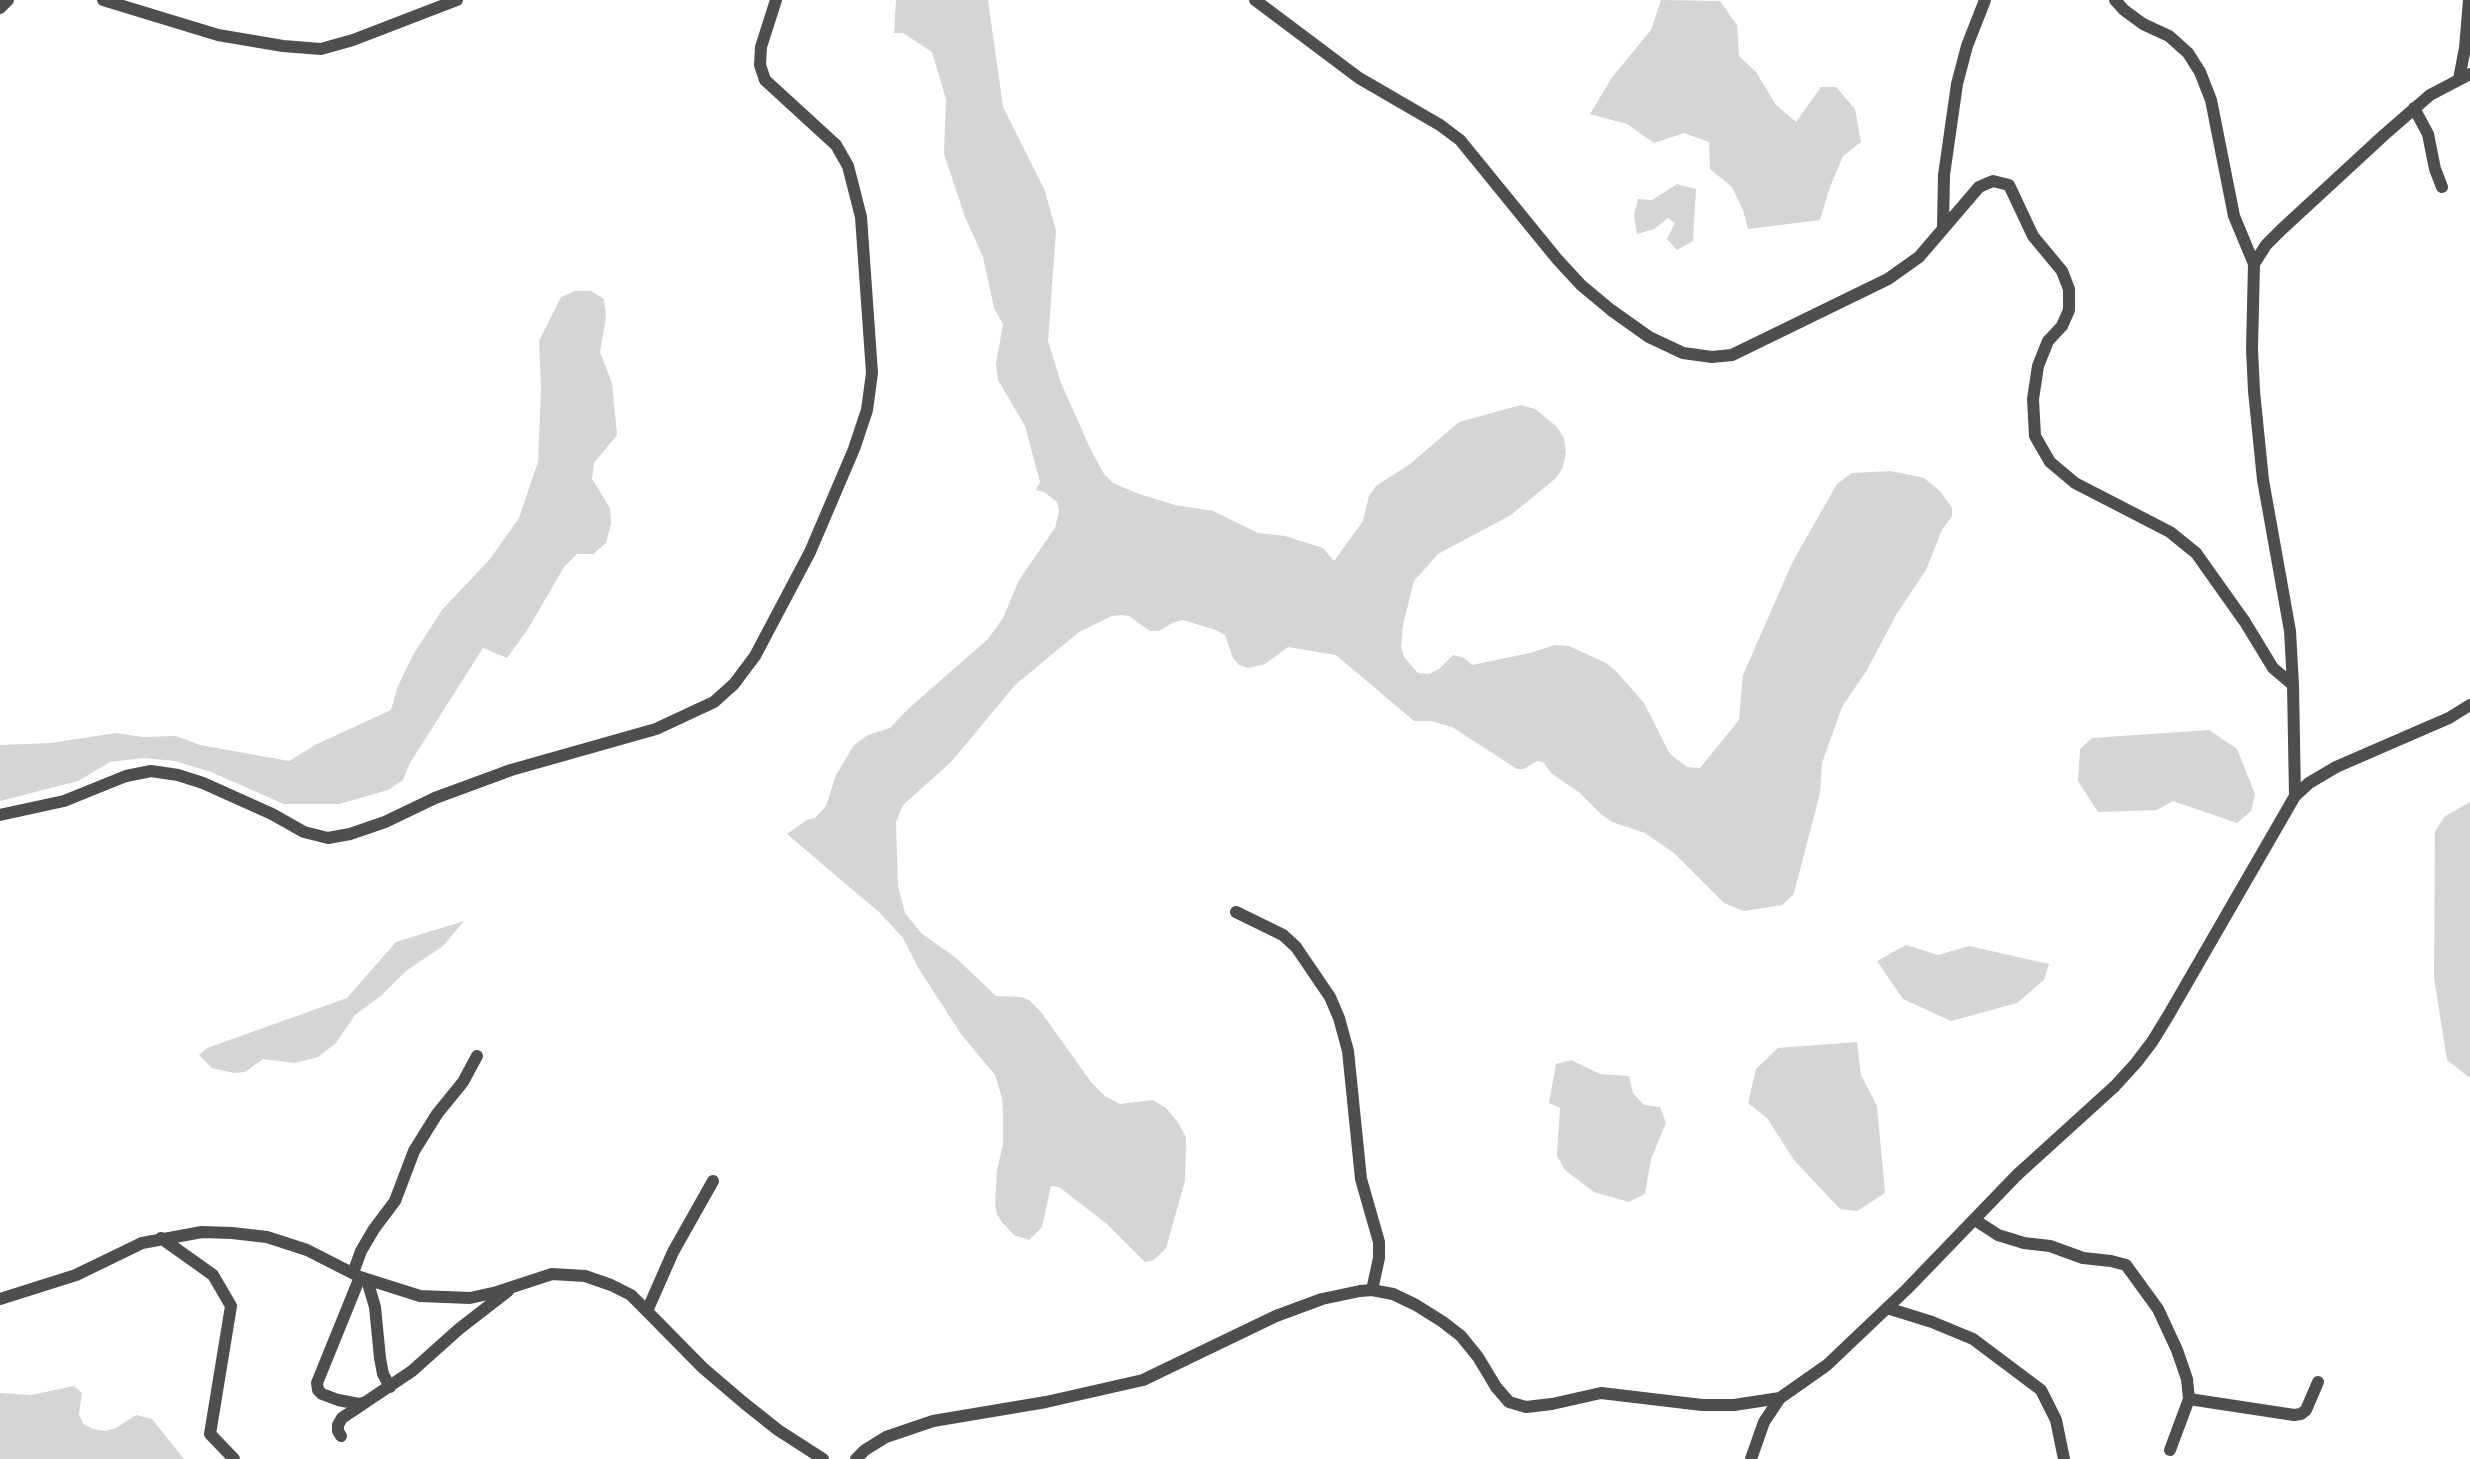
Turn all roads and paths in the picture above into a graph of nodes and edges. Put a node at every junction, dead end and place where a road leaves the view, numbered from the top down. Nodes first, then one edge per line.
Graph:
1 (8, 0) edge
2 (104, 0) edge
3 (457, 0) edge
4 (776, 0) edge
5 (1255, 0) edge
6 (1985, 0) edge
7 (2115, 0) edge
8 (2469, 0) edge
9 (0, 8) edge
10 (2464, 77) edge
11 (2414, 108) junction
12 (2442, 187) dead end
13 (1943, 227) junction
14 (2254, 264) junction
15 (2294, 685) junction
16 (2470, 705) edge
17 (2295, 796) junction
18 (0, 815) edge
19 (1236, 912) dead end
20 (477, 1056) dead end
21 (714, 1181) dead end
22 (1975, 1220) junction
23 (161, 1238) junction
24 (360, 1277) junction
25 (513, 1287) junction
26 (1372, 1290) junction
27 (0, 1299) edge
28 (1887, 1308) junction
29 (647, 1311) junction
30 (2318, 1382) dead end
31 (390, 1387) junction
32 (1780, 1398) junction
33 (2189, 1399) junction
34 (367, 1402) junction
35 (341, 1436) dead end
36 (2170, 1449) dead end
37 (234, 1459) edge
38 (823, 1459) edge
39 (856, 1459) edge
40 (1751, 1459) edge
41 (2064, 1459) edge

1 - 9 street
2 - 3 street
4 - 18 street
5 - 13 street
6 - 13 street
7 - 14 street
8 - 10 street
10 - 11 street
11 - 12 street
11 - 14 street
13 - 15 street
14 - 15 street
15 - 17 street
16 - 17 street
17 - 22 street
19 - 26 street
20 - 24 street
21 - 29 street
22 - 28 street
22 - 33 street
23 - 24 street
23 - 27 street
23 - 37 street
24 - 25 street
24 - 31 street
24 - 34 street
25 - 29 street
25 - 31 street
26 - 32 street
26 - 39 street
28 - 32 street
28 - 41 street
29 - 38 street
30 - 33 street
31 - 34 street
32 - 40 street
33 - 36 street
34 - 35 street

